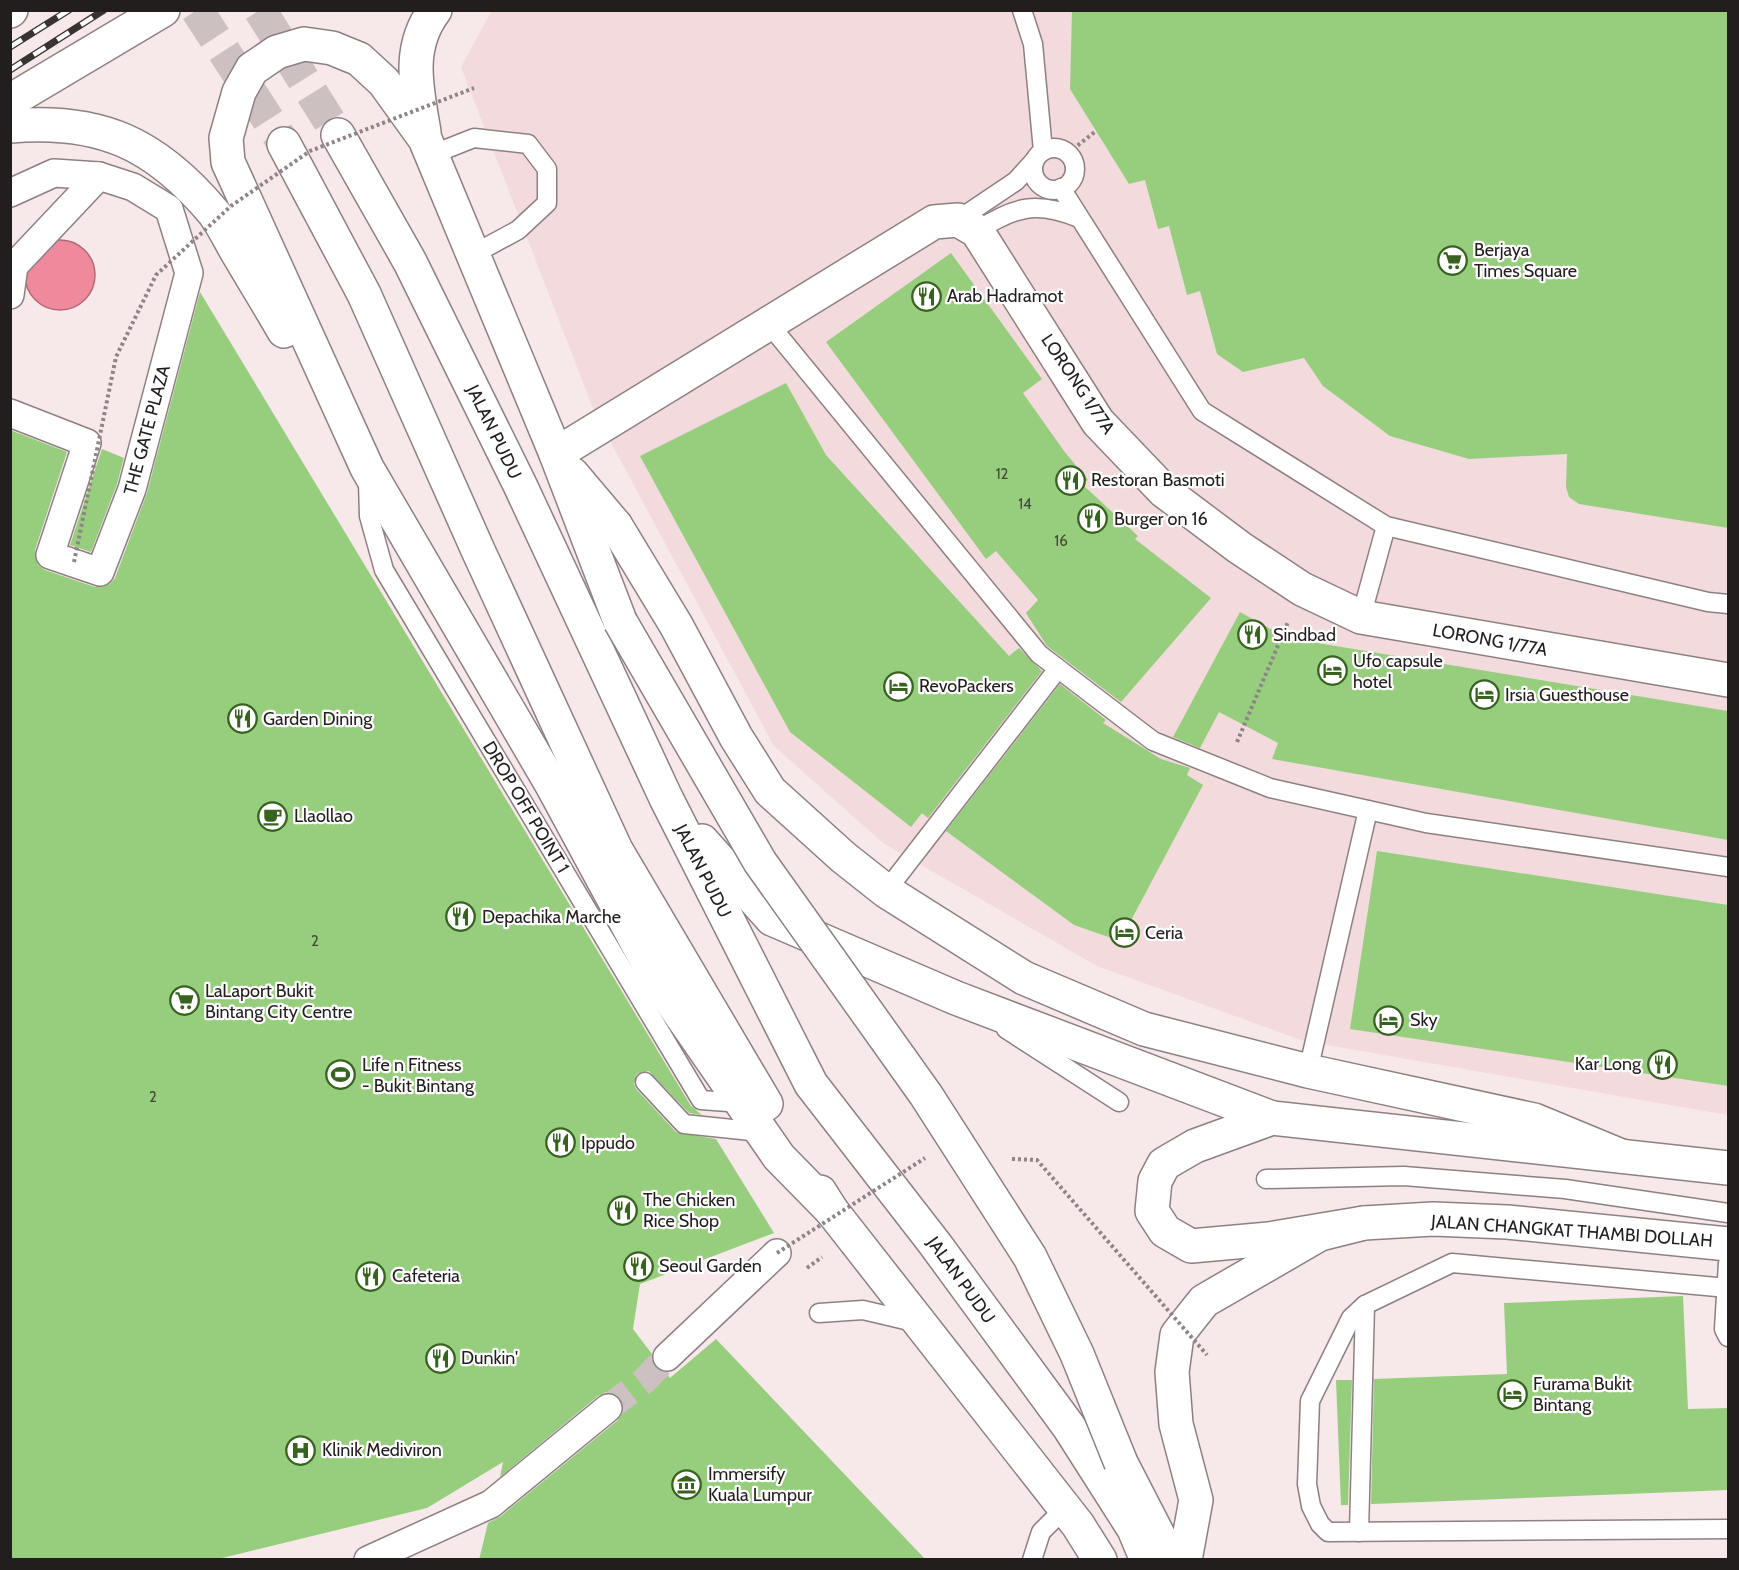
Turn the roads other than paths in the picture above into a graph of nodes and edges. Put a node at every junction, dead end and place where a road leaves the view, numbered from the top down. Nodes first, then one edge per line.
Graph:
1 (163, 10) edge
2 (435, 10) edge
3 (1022, 10) edge
4 (10, 100) edge
5 (10, 126) edge
6 (338, 135) tunnel mouth
7 (284, 144) tunnel mouth
8 (428, 147) junction
9 (1039, 157) junction
10 (99, 176) junction
11 (1061, 188) junction
12 (10, 194) edge
13 (1079, 218) junction
14 (968, 225) junction
15 (472, 255) junction
16 (10, 295) edge
17 (769, 324) junction
18 (10, 413) edge
19 (342, 413) junction
20 (555, 454) junction
21 (1386, 526) junction
22 (1728, 604) edge
23 (1361, 617) junction
24 (1057, 670) junction
25 (1728, 680) edge
26 (666, 798) junction
27 (1368, 810) junction
28 (1728, 867) edge
29 (886, 891) junction
30 (956, 998) junction
31 (1308, 1071) junction
32 (645, 1082) dead end
33 (1119, 1102) dead end
34 (1272, 1118) junction
35 (761, 1132) junction
36 (1622, 1156) junction
37 (1728, 1168) edge
38 (1266, 1179) dead end
39 (832, 1211) junction
40 (1728, 1214) edge
41 (1364, 1223) junction
42 (1728, 1244) edge
43 (777, 1253) dead end
44 (1728, 1263) edge
45 (1727, 1288) edge
46 (1365, 1305) junction
47 (819, 1313) dead end
48 (920, 1323) junction
49 (1728, 1337) edge
50 (667, 1357) tunnel mouth
51 (608, 1408) tunnel mouth
52 (1065, 1508) junction
53 (1728, 1529) edge
54 (1359, 1532) junction
55 (380, 1557) edge
56 (1032, 1560) edge
57 (1100, 1560) edge
58 (1147, 1560) edge
59 (1171, 1560) edge
60 (1185, 1560) edge

1 - 4 main road
2 - 8 main road
3 - 9 lane
5 - 19 main road
6 - 26 main road, JALAN PUDU
7 - 39 main road
8 - 15 main road
8 - 15 lane
8 - 19 main road
9 - 11 lane
9 - 11 lane
9 - 14 lane
10 - 12 street, THE GATE PLAZA
10 - 16 street
10 - 18 street, THE GATE PLAZA
11 - 13 lane
13 - 14 lane
13 - 21 lane
14 - 17 main road
14 - 23 main road, LORONG 1/77A
15 - 20 main road
17 - 20 main road
17 - 24 lane
19 - 35 main road
20 - 29 main road
20 - 59 main road, bridge
21 - 22 lane
21 - 23 lane
23 - 25 main road, LORONG 1/77A
24 - 27 lane
24 - 29 lane
26 - 30 main road
26 - 58 main road, JALAN PUDU
27 - 28 lane
27 - 31 lane
29 - 31 main road
30 - 33 lane
30 - 34 main road
31 - 36 main road
32 - 35 lane
34 - 36 main road
34 - 41 main road
35 - 39 main road
36 - 37 main road
38 - 40 lane
39 - 48 main road
41 - 42 main road, JALAN CHANGKAT THAMBI DOLLAH
41 - 60 main road, JALAN CHANGKAT THAMBI DOLLAH
43 - 50 street
44 - 45 lane
45 - 46 lane
45 - 49 lane
46 - 54 lane
46 - 54 lane
47 - 48 lane
48 - 52 main road
51 - 55 street
52 - 56 lane
52 - 57 main road
53 - 54 lane

